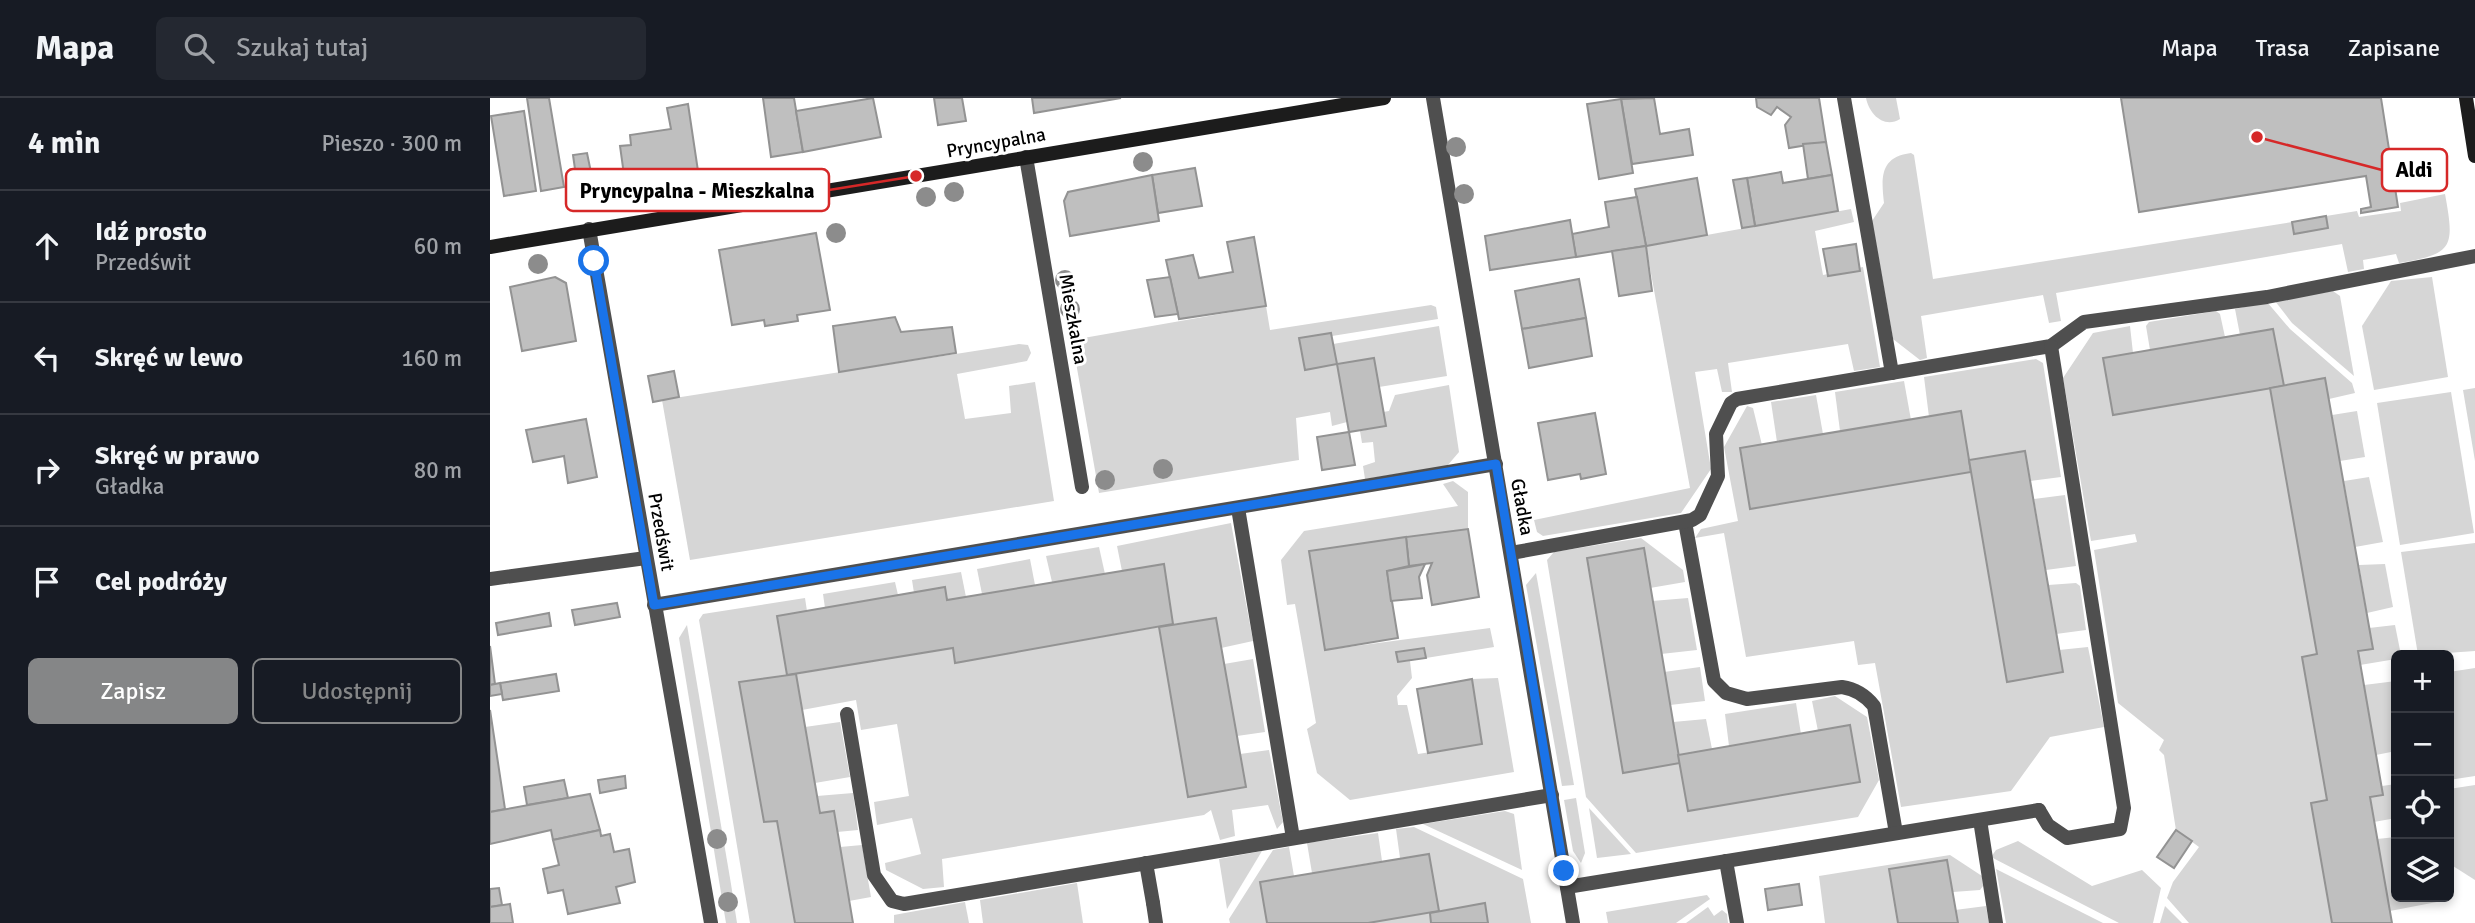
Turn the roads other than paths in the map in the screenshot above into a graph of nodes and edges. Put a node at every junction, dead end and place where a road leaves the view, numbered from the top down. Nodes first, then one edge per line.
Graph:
1 (1384, 98) edge
2 (1433, 98) edge
3 (1844, 98) edge
4 (2466, 98) edge
5 (2475, 156) edge
6 (1026, 157) junction
7 (589, 229) junction
8 (490, 247) edge
9 (2475, 256) edge
10 (2051, 346) junction
11 (1892, 373) junction
12 (1496, 464) junction
13 (1082, 487) dead end
14 (1238, 508) junction
15 (1685, 523) junction
16 (1511, 553) junction
17 (646, 558) junction
18 (490, 579) edge
19 (654, 605) junction
20 (847, 714) dead end
21 (1552, 795) junction
22 (1980, 820) junction
23 (1896, 834) junction
24 (1293, 838) junction
25 (1726, 861) junction
26 (1146, 863) junction
27 (1567, 887) junction
28 (711, 923) edge
29 (1156, 923) edge
30 (1573, 923) edge
31 (1737, 923) edge
32 (1996, 923) edge

1 - 6 street, Pryncypalna
2 - 12 street, Gładka
3 - 11 street
4 - 5 street
6 - 7 street, Pryncypalna
6 - 13 street, Mieszkalna
7 - 8 street, Pryncypalna
7 - 17 street, Przedświt
9 - 10 street
10 - 11 street
10 - 22 street
11 - 15 street
12 - 14 street
12 - 16 street, Gładka
14 - 19 street
14 - 24 street
15 - 16 street
15 - 23 street
16 - 21 street, Gładka
17 - 18 street
17 - 19 street, Przedświt
19 - 28 street, Przedświt
20 - 26 street
21 - 24 street
21 - 27 street, Gładka
22 - 23 street
22 - 32 street
23 - 25 street
24 - 26 street
25 - 27 street
25 - 31 street
26 - 29 street
27 - 30 street, Gładka

